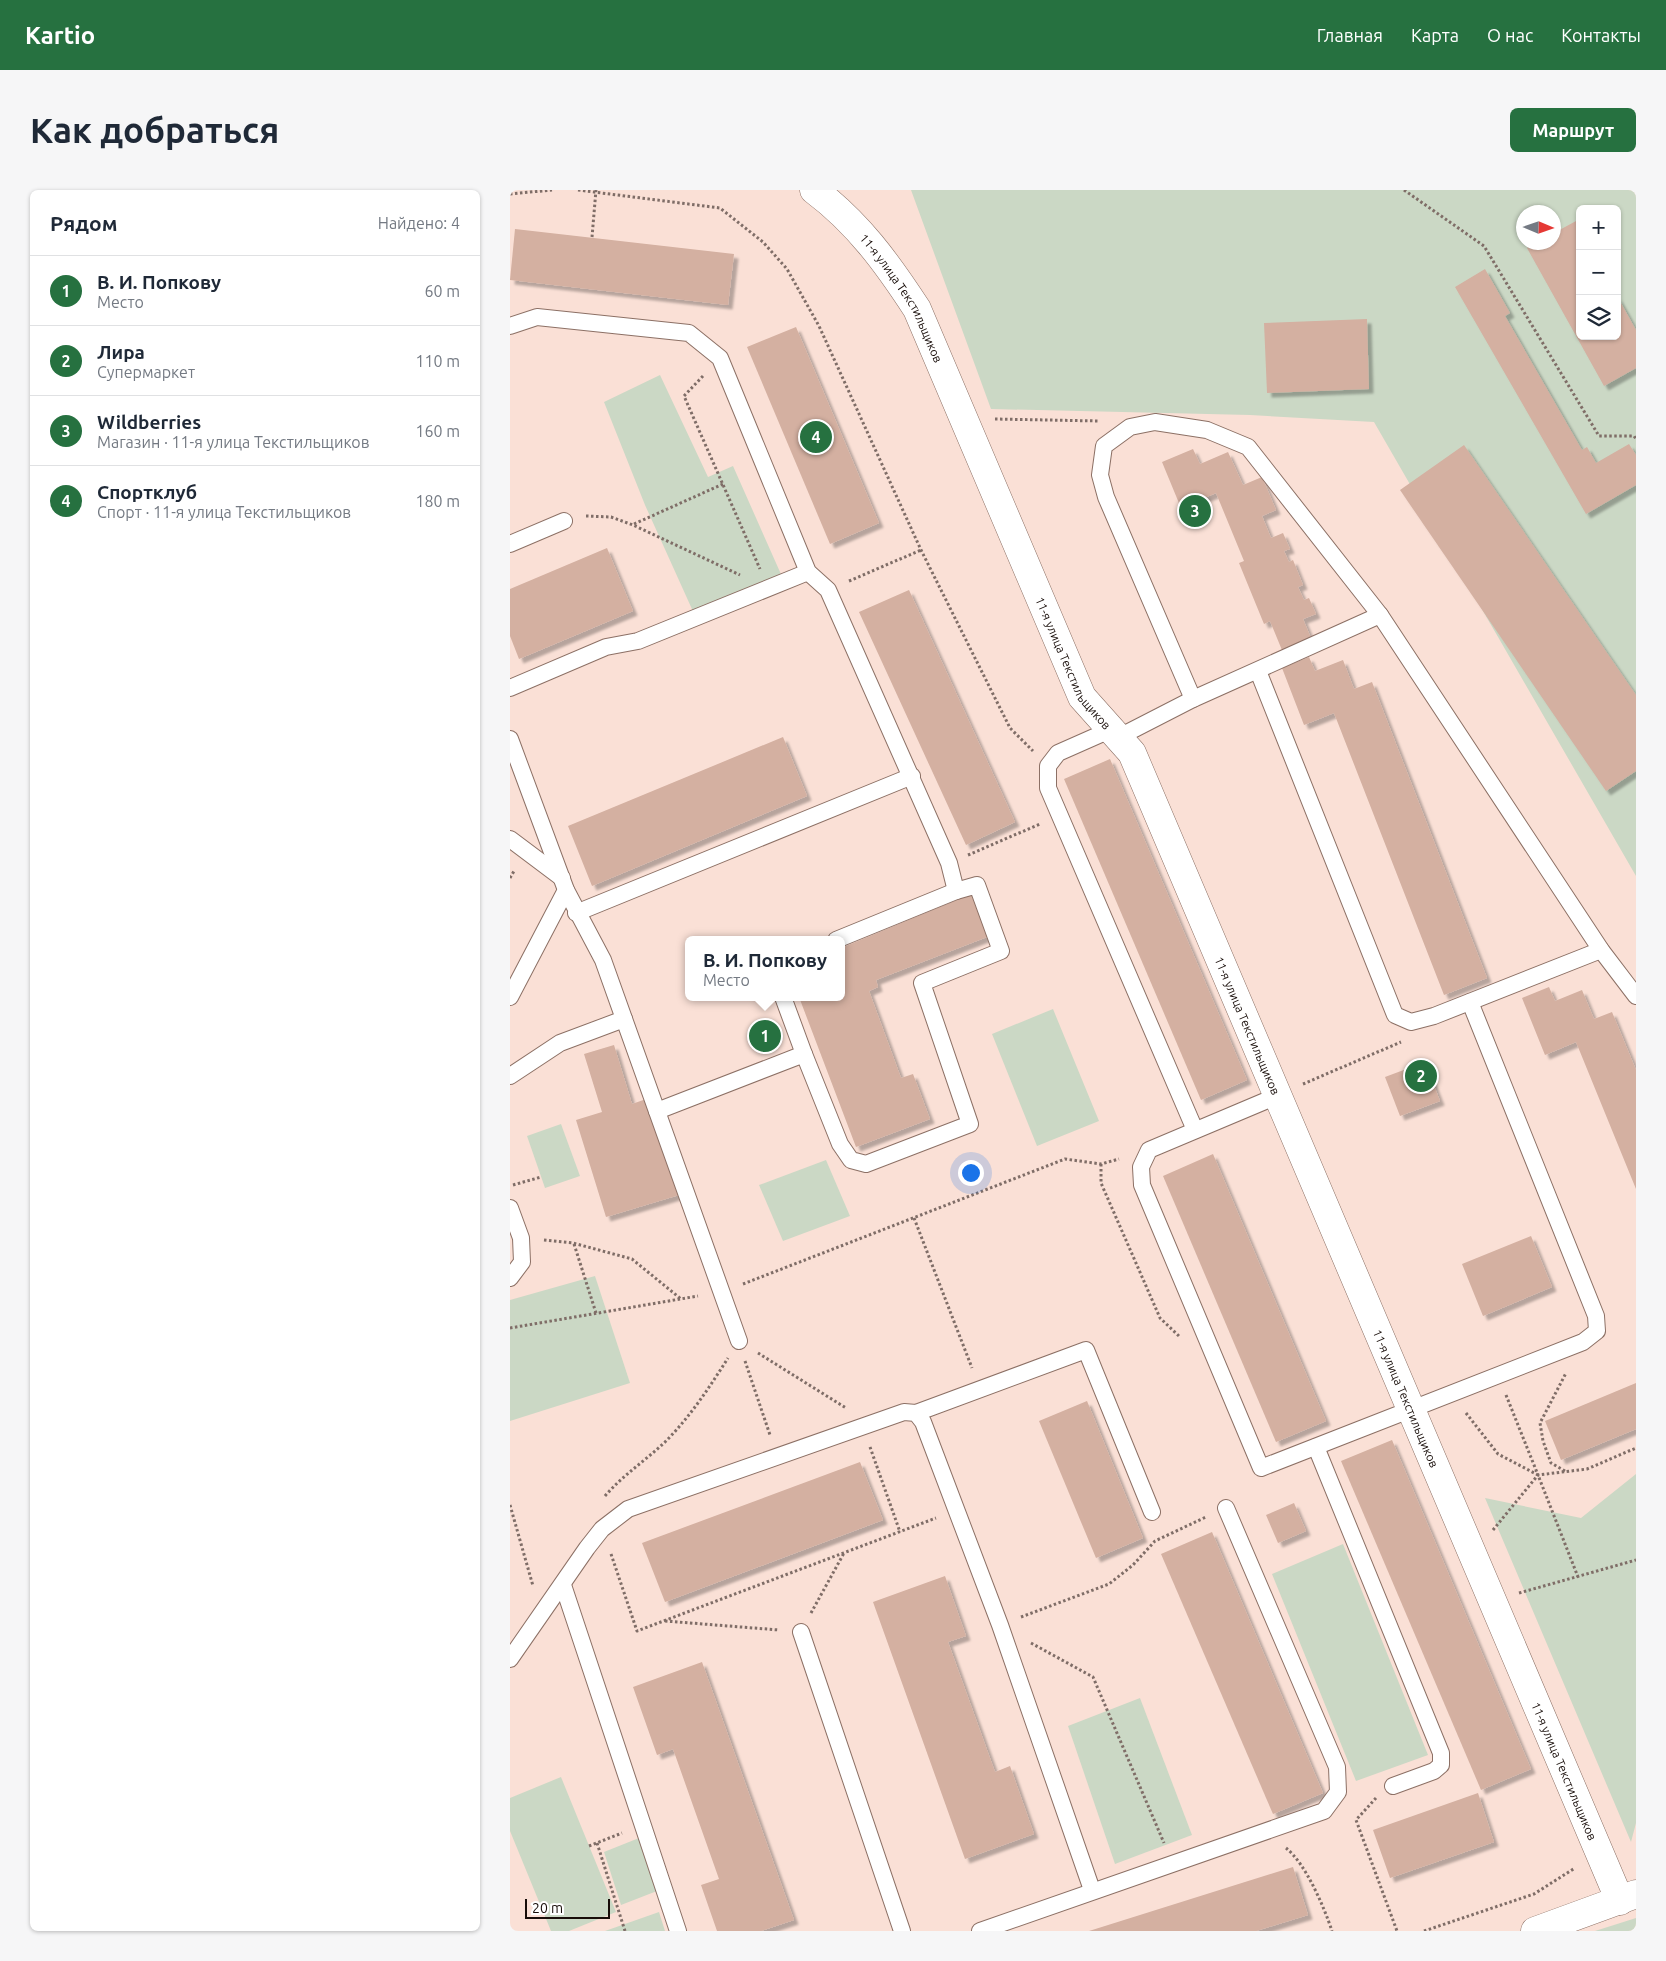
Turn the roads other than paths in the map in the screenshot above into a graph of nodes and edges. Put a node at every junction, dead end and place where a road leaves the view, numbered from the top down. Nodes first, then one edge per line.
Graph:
1 (814, 190) edge
2 (510, 326) edge
3 (564, 521) road end
4 (510, 544) edge
5 (808, 572) junction
6 (1380, 615) junction
7 (1258, 671) junction
8 (510, 688) edge
9 (1193, 699) junction
10 (510, 739) edge
11 (1120, 740) junction
12 (912, 776) junction
13 (510, 839) edge
14 (564, 884) junction
15 (956, 891) junction
16 (576, 913) junction
17 (845, 936) edge
18 (1601, 950) junction
19 (1636, 996) edge
20 (510, 997) edge
21 (784, 1001) edge
22 (1470, 1002) junction
23 (624, 1019) junction
24 (804, 1054) junction
25 (510, 1076) edge
26 (1289, 1090) junction
27 (657, 1111) junction
28 (1195, 1130) junction
29 (510, 1208) edge
30 (510, 1278) edge
31 (739, 1341) road end
32 (1410, 1411) junction
33 (916, 1413) junction
34 (1316, 1447) junction
35 (1226, 1508) road end
36 (1152, 1512) dead end
37 (563, 1585) junction
38 (801, 1632) road end
39 (513, 1650) edge
40 (1393, 1786) road end
41 (1092, 1890) junction
42 (1628, 1898) edge
43 (678, 1931) edge
44 (902, 1931) edge
45 (980, 1931) edge
46 (1535, 1931) edge

1 - 11 street, 11-я улица Текстильщиков
2 - 5 lane
3 - 4 lane
5 - 8 lane
5 - 12 lane
6 - 7 lane
6 - 9 lane
6 - 18 lane
7 - 9 lane
7 - 22 lane
9 - 11 lane
10 - 14 lane
11 - 26 street, 11-я улица Текстильщиков
11 - 28 lane
12 - 15 lane
12 - 16 lane
13 - 14 lane
14 - 16 lane
14 - 20 lane
15 - 17 lane
15 - 24 lane
16 - 23 lane
18 - 19 lane
18 - 22 lane
21 - 24 lane
22 - 32 lane
23 - 25 lane
23 - 27 lane
24 - 27 lane
26 - 28 lane
26 - 32 street, 11-я улица Текстильщиков
27 - 31 lane
28 - 34 lane
29 - 30 lane
32 - 34 lane
32 - 42 street, 11-я улица Текстильщиков
33 - 36 lane
33 - 37 lane
33 - 41 lane
34 - 40 lane
35 - 41 lane
37 - 39 lane
37 - 43 lane
38 - 44 lane
41 - 45 lane
42 - 46 street

